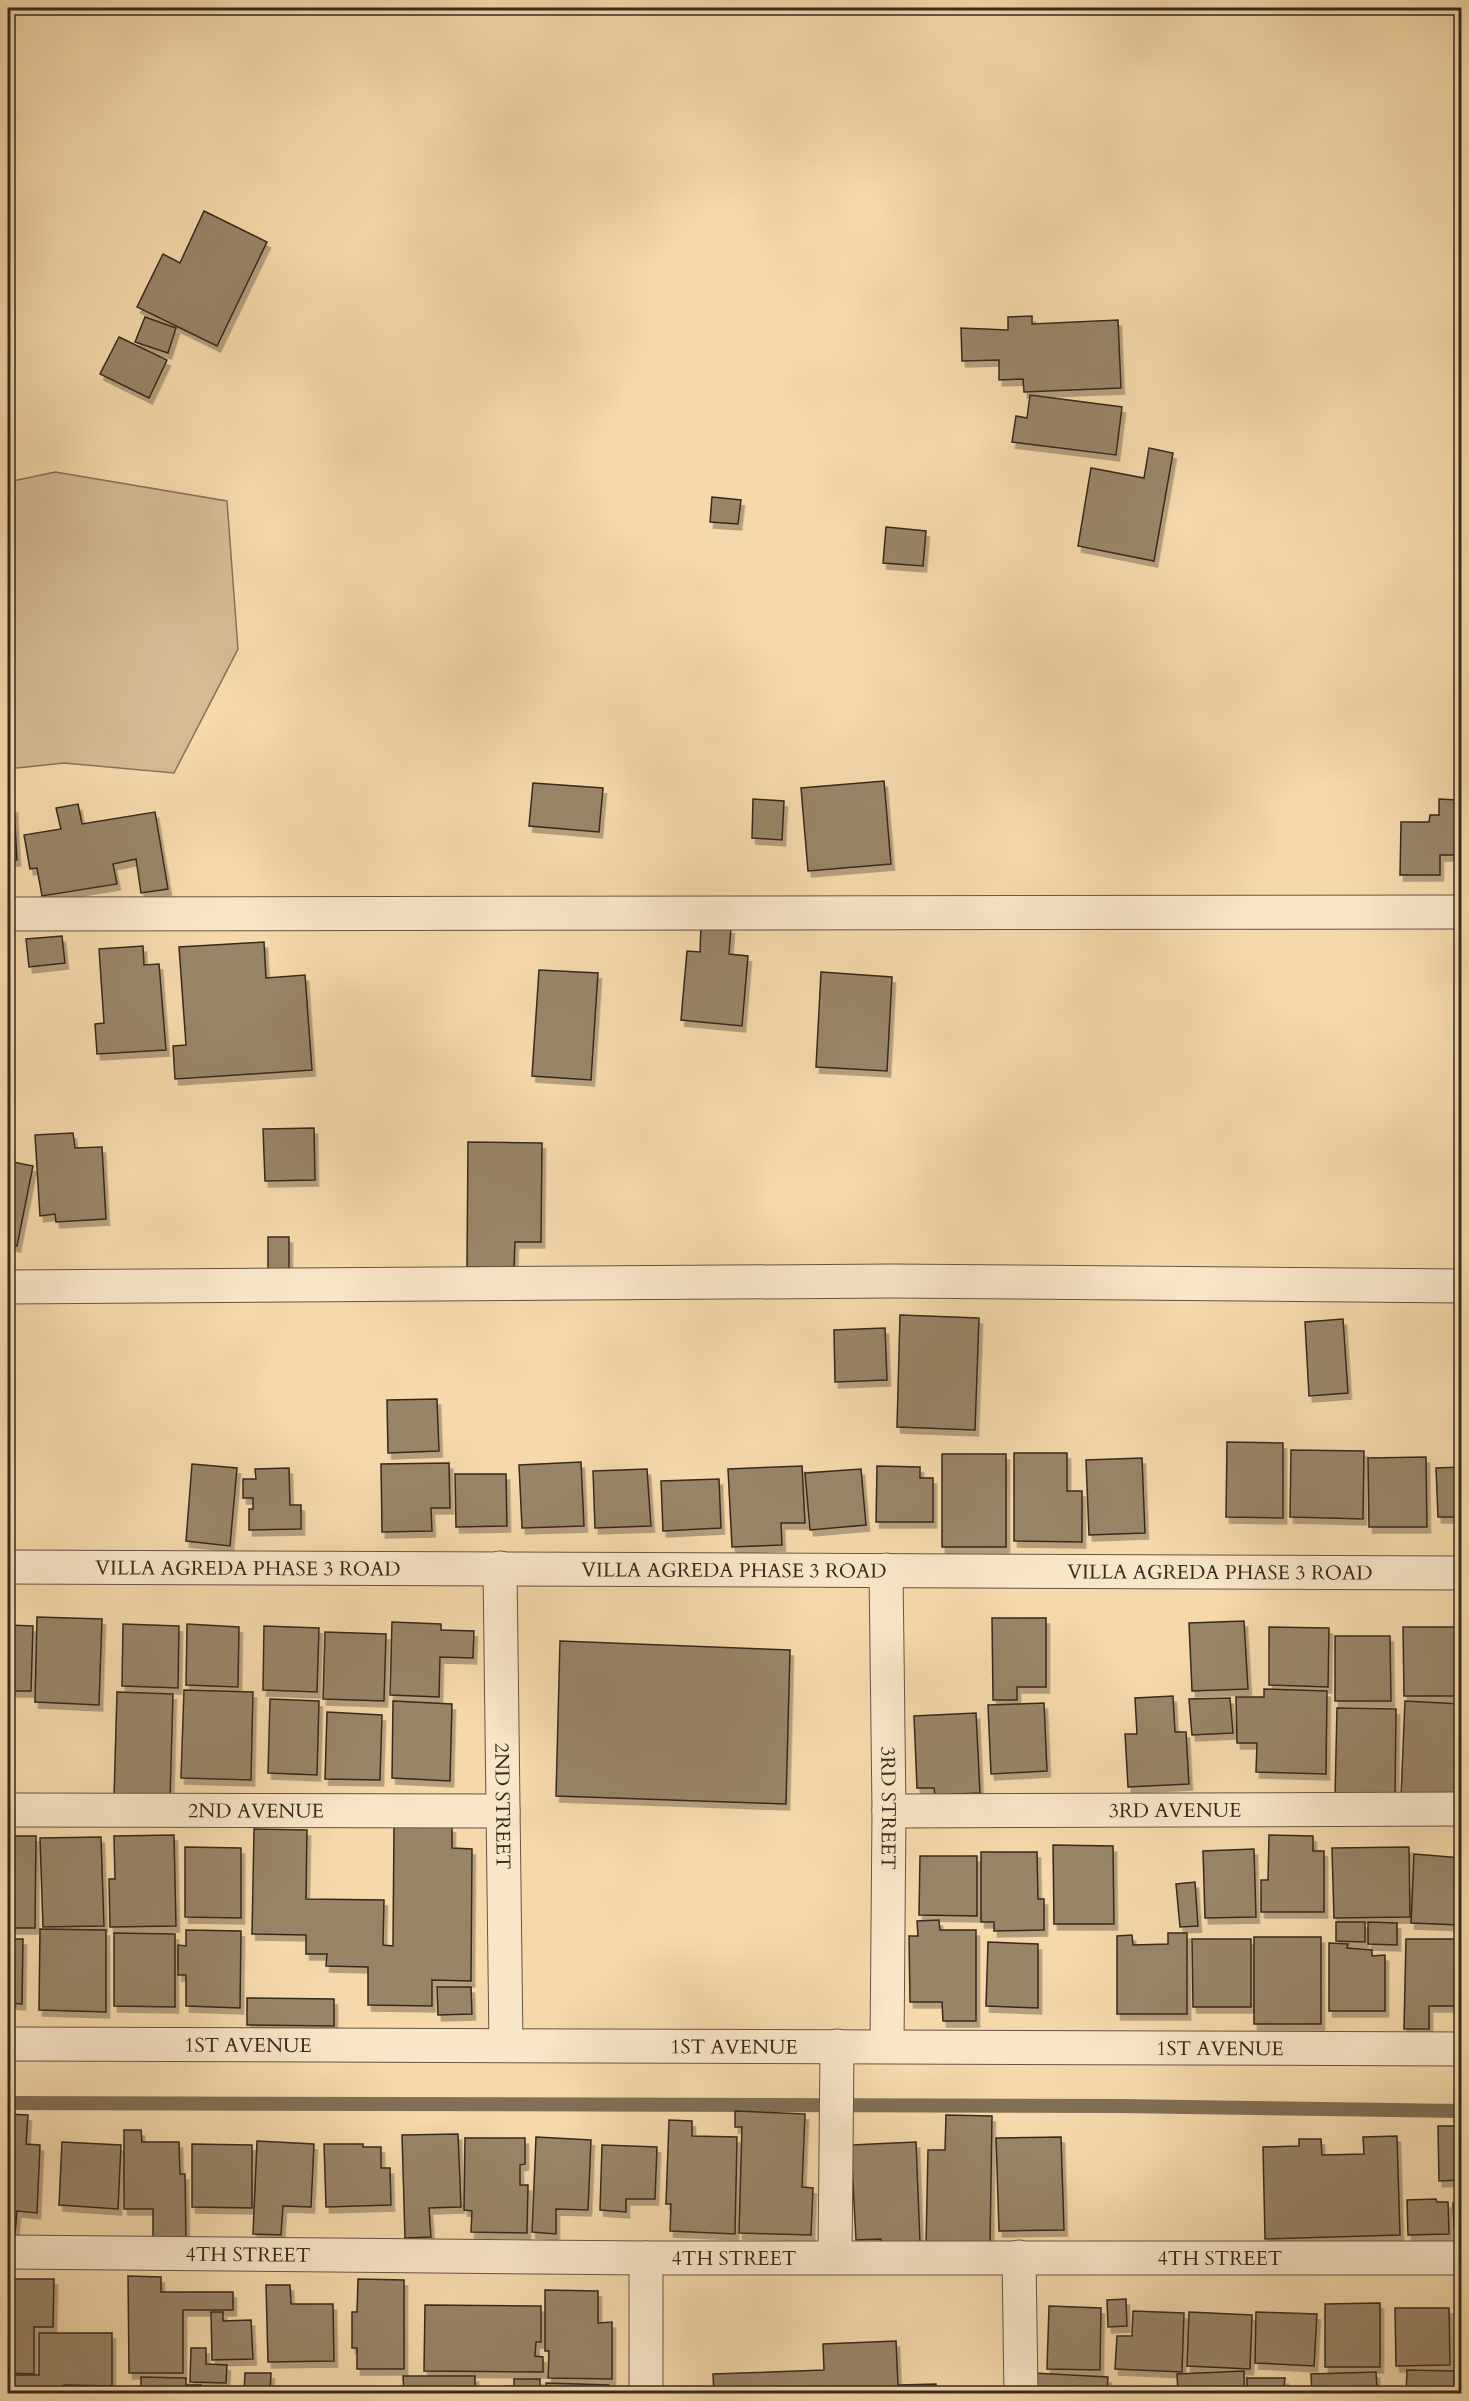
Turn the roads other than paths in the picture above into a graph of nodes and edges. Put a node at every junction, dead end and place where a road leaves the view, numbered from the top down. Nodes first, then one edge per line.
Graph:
1 (1461, 912) edge
2 (8, 914) edge
3 (1461, 1286) edge
4 (8, 1287) edge
5 (8, 1567) edge
6 (500, 1568) junction
7 (886, 1570) junction
8 (1461, 1573) edge
9 (1461, 1809) edge
10 (8, 1810) edge
11 (889, 1810) junction
12 (503, 1811) junction
13 (8, 2044) edge
14 (506, 2045) junction
15 (837, 2046) junction
16 (887, 2046) junction
17 (1461, 2049) edge
18 (8, 2252) edge
19 (836, 2257) junction
20 (1018, 2257) junction
21 (646, 2258) junction
22 (1461, 2258) edge
23 (646, 2394) edge
24 (1021, 2394) edge

1 - 2 street
3 - 4 street
5 - 6 street, VILLA AGREDA PHASE 3 ROAD
6 - 7 street, VILLA AGREDA PHASE 3 ROAD
6 - 12 street, 2ND STREET
7 - 8 street, VILLA AGREDA PHASE 3 ROAD
7 - 11 street, 3RD STREET
9 - 11 street, 3RD AVENUE
10 - 12 street, 2ND AVENUE
11 - 16 street, 3RD STREET
12 - 14 street, 2ND STREET
13 - 14 street, 1ST AVENUE
14 - 15 street, 1ST AVENUE
15 - 16 street, 1ST AVENUE
15 - 19 street
16 - 17 street, 1ST AVENUE
18 - 21 street, 4TH STREET
19 - 20 street, 4TH STREET
19 - 21 street, 4TH STREET
20 - 22 street, 4TH STREET
20 - 24 street
21 - 23 street

